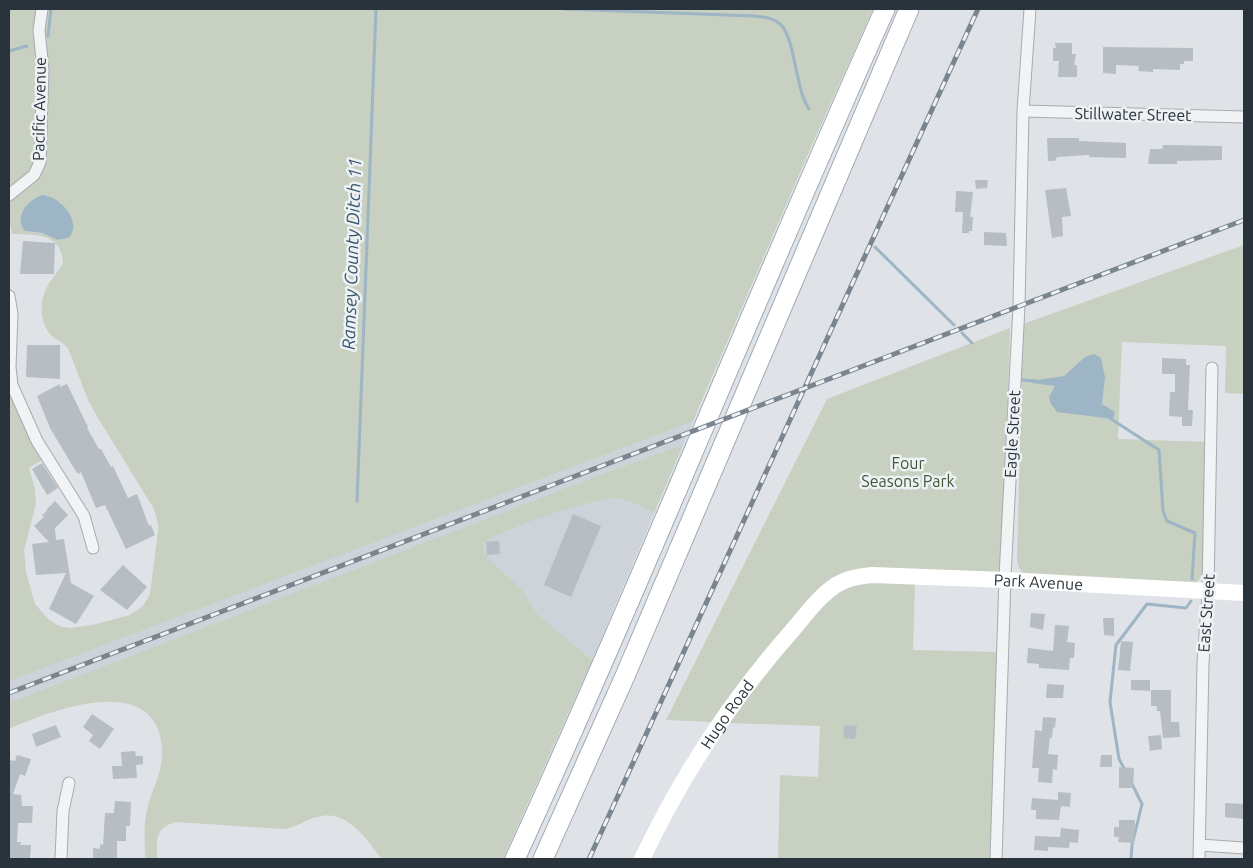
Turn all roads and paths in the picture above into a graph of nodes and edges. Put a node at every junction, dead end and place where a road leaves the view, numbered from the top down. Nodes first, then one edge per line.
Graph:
1 (42, 9) edge
2 (885, 9) edge
3 (909, 9) edge
4 (1030, 9) edge
5 (1023, 111) junction
6 (1244, 117) edge
7 (9, 196) edge
8 (9, 296) edge
9 (1212, 368) dead end
10 (94, 548) dead end
11 (1005, 580) junction
12 (835, 586) joint
13 (1208, 592) junction
14 (1244, 593) edge
15 (69, 783) dead end
16 (1200, 845) junction
17 (1244, 848) edge
18 (61, 859) edge
19 (515, 859) edge
20 (543, 859) edge
21 (642, 859) edge
22 (996, 859) edge
23 (1199, 859) edge

1 - 7 street, Pacific Avenue
2 - 19 main road
3 - 20 main road
4 - 5 street, Eagle Street
5 - 6 street, Stillwater Street
5 - 11 street, Eagle Street
8 - 10 street
9 - 13 street, East Street
11 - 12 street, Park Avenue
11 - 13 street, Park Avenue
11 - 22 street, Eagle Street
12 - 21 street, Hugo Road
13 - 14 street, Park Avenue
13 - 16 street, East Street
15 - 18 street
16 - 17 street
16 - 23 street, East Street

